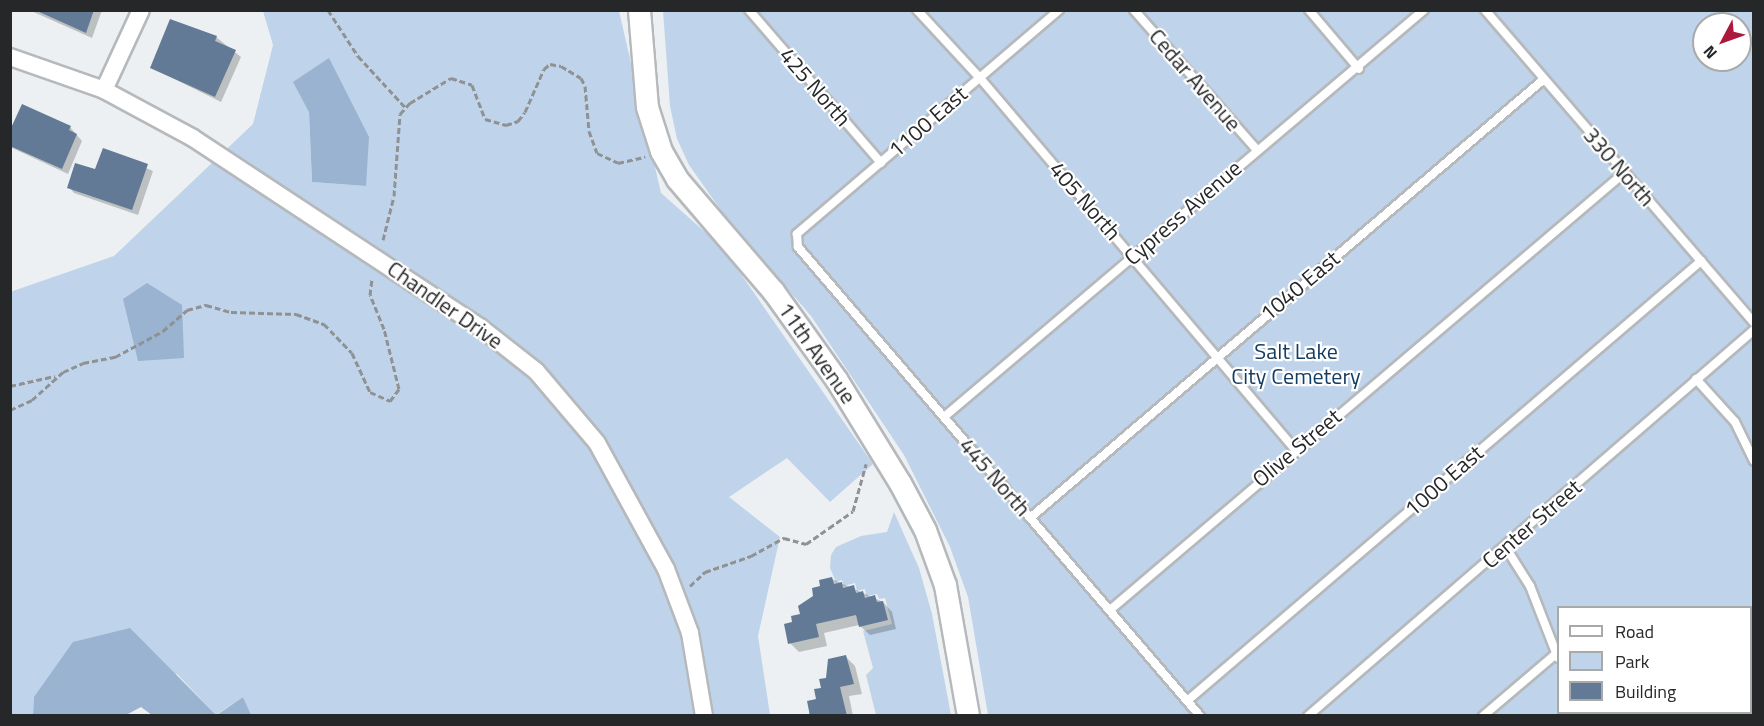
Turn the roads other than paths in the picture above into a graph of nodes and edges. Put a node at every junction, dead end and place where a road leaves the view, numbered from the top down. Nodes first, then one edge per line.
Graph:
1 (141, 10) edge
2 (639, 10) edge
3 (749, 10) edge
4 (917, 10) edge
5 (1059, 10) edge
6 (1134, 10) edge
7 (1309, 10) edge
8 (1424, 10) edge
9 (1485, 10) edge
10 (10, 57) edge
11 (1359, 69) junction
12 (980, 78) junction
13 (1544, 79) junction
14 (104, 90) junction
15 (1257, 150) junction
16 (881, 163) junction
17 (1624, 173) junction
18 (797, 234) joint
19 (1133, 257) junction
20 (1701, 261) junction
21 (1754, 323) edge
22 (1754, 330) edge
23 (1217, 357) junction
24 (1696, 380) junction
25 (944, 417) junction
26 (1295, 449) junction
27 (1754, 461) edge
28 (1030, 518) junction
29 (1506, 548) junction
30 (1110, 610) junction
31 (1557, 654) edge
32 (1557, 657) edge
33 (1187, 700) junction
34 (704, 716) edge
35 (968, 716) edge
36 (1200, 716) edge
37 (1308, 716) edge
38 (1483, 716) edge

1 - 14 street
2 - 35 street, 11th Avenue
3 - 16 lane, 425 North
4 - 12 lane, 405 North
5 - 12 lane, 1100 East
6 - 15 lane, Cedar Avenue
7 - 11 lane
8 - 11 lane, Cypress Avenue
9 - 13 lane, 330 North
10 - 14 street, Chandler Drive
11 - 15 lane, Cypress Avenue
12 - 16 lane, 1100 East
12 - 19 lane, 405 North
13 - 17 lane, 330 North
13 - 23 lane, 1040 East
14 - 34 street, Chandler Drive
15 - 19 lane, Cypress Avenue
16 - 18 lane, 1100 East
17 - 20 lane, 330 North
17 - 26 lane, Olive Street
18 - 25 lane, 445 North
19 - 23 lane, 405 North
19 - 25 lane, Cypress Avenue
20 - 21 lane, 330 North
20 - 33 lane, 1000 East
22 - 24 lane, Center Street
23 - 26 lane, 405 North
23 - 28 lane, 1040 East
24 - 27 lane
24 - 29 lane, Center Street
25 - 28 lane, 445 North
26 - 30 lane, Olive Street
28 - 30 lane, 445 North
29 - 31 lane
29 - 37 lane, Center Street
30 - 33 lane, 445 North
32 - 38 lane
33 - 36 lane, 445 North

